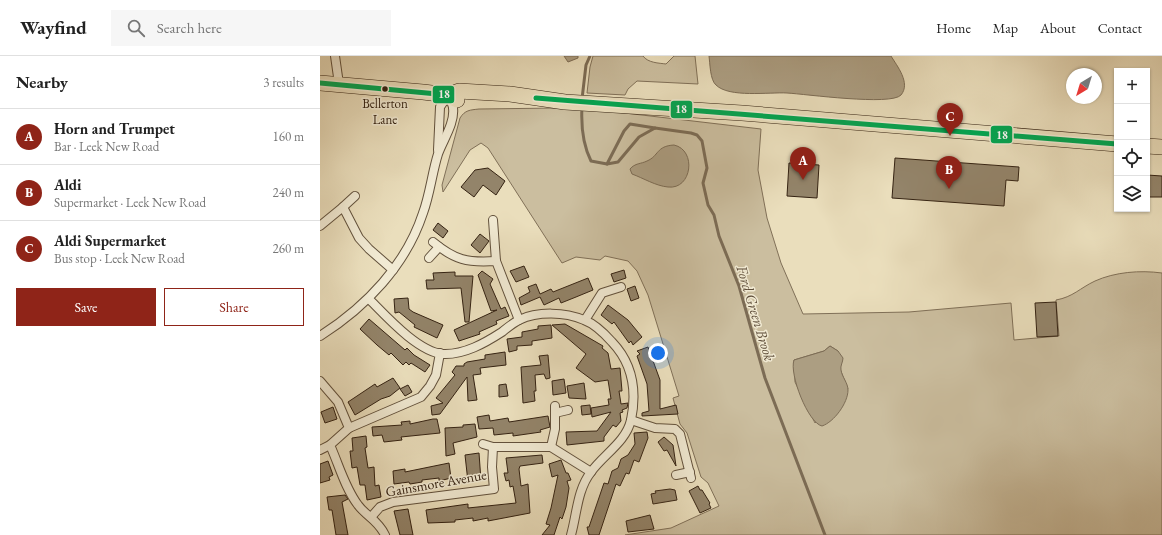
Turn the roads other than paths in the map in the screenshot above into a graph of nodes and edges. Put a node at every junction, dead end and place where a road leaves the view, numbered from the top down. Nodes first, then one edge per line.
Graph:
1 (336, 56) edge
2 (320, 82) edge
3 (339, 84) junction
4 (448, 95) junction
5 (1114, 144) edge
6 (1150, 146) edge
7 (1162, 147) edge
8 (438, 154) junction
9 (355, 196) dead end
10 (343, 207) junction
11 (493, 220) dead end
12 (320, 226) edge
13 (429, 258) dead end
14 (496, 261) junction
15 (393, 270) junction
16 (621, 287) dead end
17 (368, 299) junction
18 (519, 320) junction
19 (585, 320) junction
20 (320, 336) edge
21 (440, 353) junction
22 (320, 381) edge
23 (568, 410) dead end
24 (631, 420) junction
25 (349, 428) junction
26 (483, 444) dead end
27 (330, 445) junction
28 (493, 447) junction
29 (551, 447) junction
30 (320, 450) edge
31 (591, 472) junction
32 (676, 475) dead end
33 (372, 516) junction
34 (385, 535) edge
35 (571, 535) edge

1 - 3 street
2 - 3 highway
3 - 4 highway
4 - 5 highway
4 - 8 street
4 - 8 street
6 - 7 highway
8 - 15 street
9 - 10 street
10 - 12 street
10 - 15 street
11 - 14 street
13 - 14 street
14 - 18 street
15 - 17 street
16 - 19 street
17 - 20 street
17 - 21 street
18 - 19 street
18 - 21 street
19 - 24 street
21 - 25 street
22 - 25 street
23 - 29 street
24 - 31 street
24 - 32 street
25 - 27 street
26 - 28 street, Gainsmore Avenue
27 - 30 street
27 - 33 street
28 - 29 street, Gainsmore Avenue
28 - 33 street, Gainsmore Avenue
29 - 31 street
31 - 35 street
33 - 34 street

